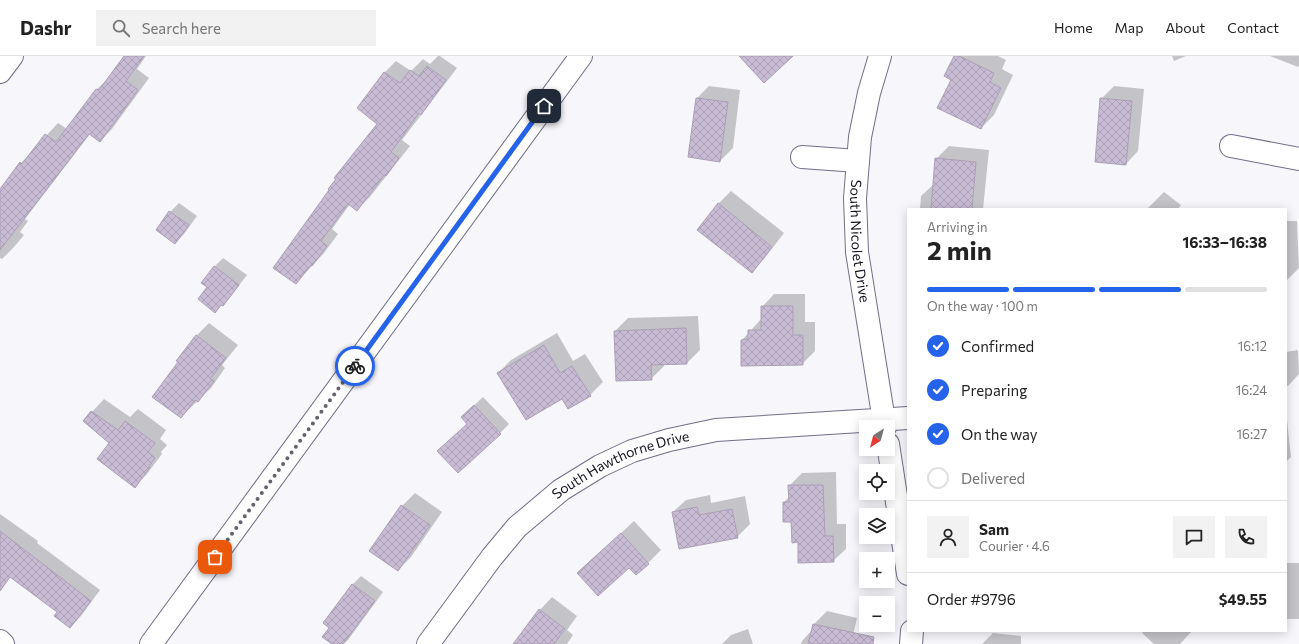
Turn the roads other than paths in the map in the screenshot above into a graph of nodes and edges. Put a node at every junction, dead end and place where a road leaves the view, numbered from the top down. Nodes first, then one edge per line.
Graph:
1 (12, 56) edge
2 (581, 56) edge
3 (880, 56) edge
4 (0, 72) edge
5 (1231, 146) dead end
6 (802, 157) dead end
7 (1299, 159) edge
8 (858, 161) junction
9 (907, 418) edge
10 (885, 420) edge
11 (895, 421) edge
12 (859, 424) edge
13 (890, 456) edge
14 (907, 568) edge
15 (912, 632) edge
16 (0, 642) edge
17 (4, 644) edge
18 (151, 644) edge
19 (428, 644) edge
20 (911, 644) edge

1 - 4 street
2 - 18 street
3 - 8 street, South Nicolet Drive
5 - 7 street
6 - 8 street
8 - 10 street, South Nicolet Drive
9 - 11 street, South Hawthorne Drive
12 - 19 street, South Hawthorne Drive
13 - 14 street
15 - 20 street
16 - 17 street

